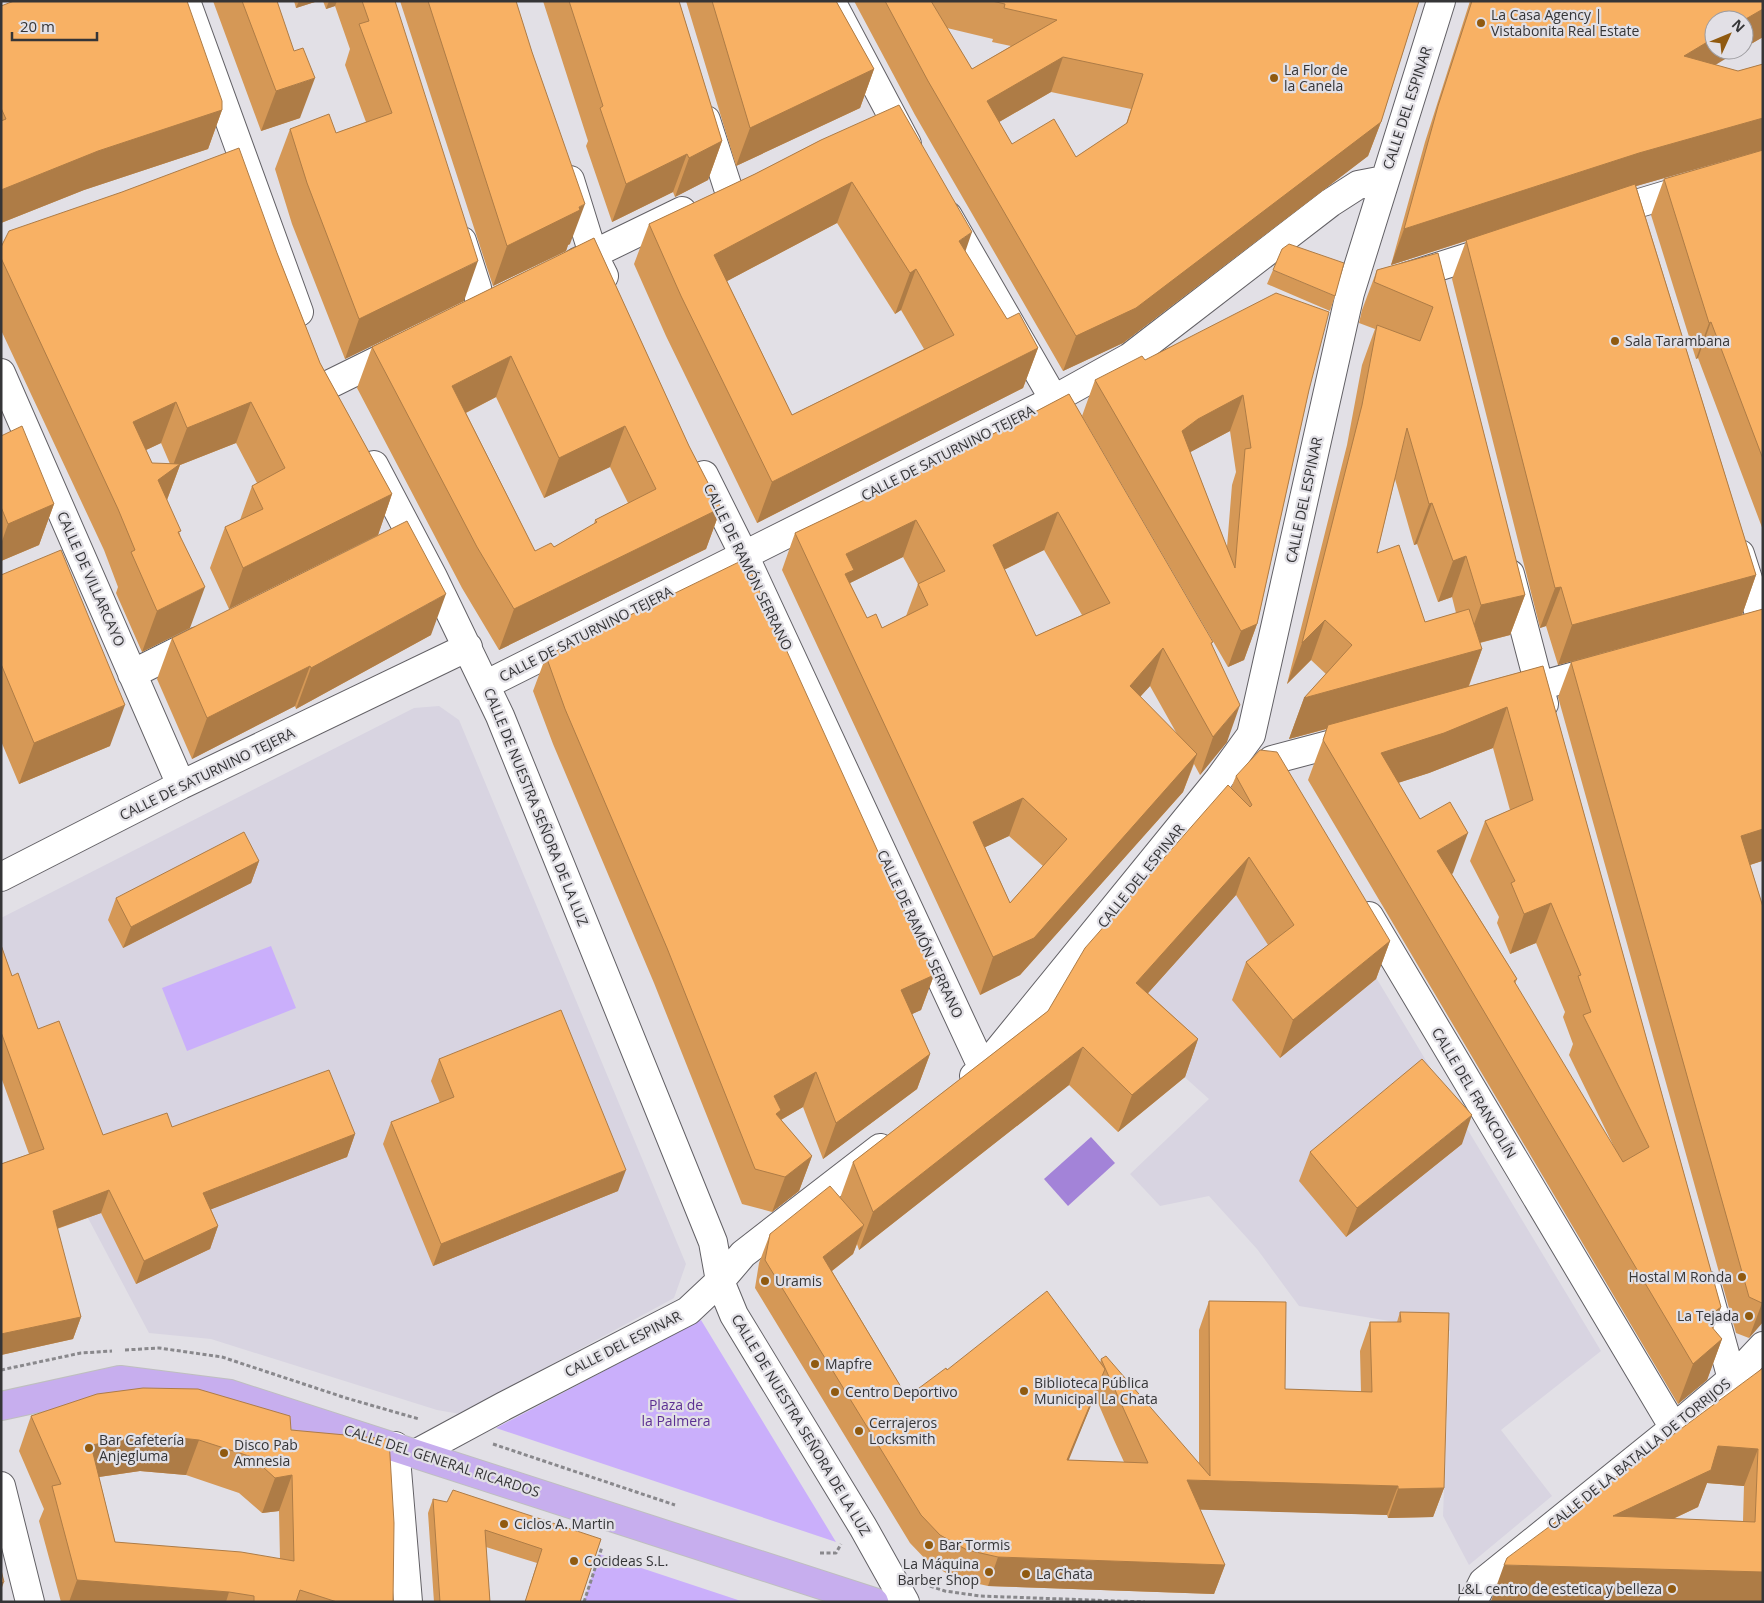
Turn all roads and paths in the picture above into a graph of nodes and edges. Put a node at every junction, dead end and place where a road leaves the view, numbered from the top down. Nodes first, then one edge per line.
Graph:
1 (186, 1) edge
2 (831, 1) edge
3 (1441, 1) edge
4 (698, 94) edge
5 (888, 112) junction
6 (863, 125) edge
7 (241, 153) junction
8 (564, 160) edge
9 (918, 163) edge
10 (215, 164) edge
11 (1763, 166) edge
12 (755, 175) edge
13 (1384, 180) junction
14 (728, 188) junction
15 (937, 197) edge
16 (1632, 204) junction
17 (453, 214) edge
18 (1584, 220) edge
19 (1640, 232) edge
20 (1518, 242) edge
21 (593, 254) junction
22 (558, 272) edge
23 (1350, 293) junction
24 (507, 297) edge
25 (614, 297) edge
26 (481, 309) junction
27 (455, 322) edge
28 (421, 339) edge
29 (319, 361) junction
30 (1, 373) edge
31 (1054, 399) junction
32 (344, 409) edge
33 (362, 442) edge
34 (695, 457) edge
35 (1089, 459) edge
36 (1733, 532) edge
37 (412, 535) junction
38 (385, 548) edge
39 (1505, 554) edge
40 (744, 555) junction
41 (1757, 627) edge
42 (220, 630) edge
43 (468, 647) junction
44 (1622, 664) edge
45 (132, 674) junction
46 (485, 685) junction
47 (1539, 686) junction
48 (1501, 697) edge
49 (1230, 701) edge
50 (1549, 725) edge
51 (1377, 731) edge
52 (1252, 735) junction
53 (181, 785) junction
54 (1, 877) edge
55 (1359, 899) edge
56 (982, 1069) junction
57 (951, 1093) edge
58 (896, 1136) edge
59 (1700, 1263) edge
60 (720, 1281) junction
61 (1763, 1346) edge
62 (1732, 1379) junction
63 (1, 1406) edge
64 (1674, 1428) junction
65 (490, 1443) dead end
66 (406, 1450) junction
67 (1, 1486) edge
68 (677, 1506) dead end
69 (843, 1538) dead end
70 (602, 1547) edge
71 (817, 1553) dead end
72 (915, 1593) edge
73 (30, 1602) edge
74 (408, 1602) edge
75 (584, 1602) edge
76 (874, 1602) edge
77 (1145, 1602) edge
78 (1473, 1602) edge

1 - 7 street
2 - 5 street
3 - 13 street, CALLE DEL ESPINAR
4 - 14 street
5 - 6 street
5 - 9 street
7 - 10 street
7 - 29 street
8 - 21 street
11 - 16 street
12 - 14 street
13 - 23 street, CALLE DEL ESPINAR
13 - 31 street, CALLE DE SATURNINO TEJERA
14 - 21 street
15 - 31 street
16 - 18 street
16 - 19 street
17 - 26 street
20 - 23 street
21 - 22 street
21 - 25 street
23 - 52 street, CALLE DEL ESPINAR
24 - 26 street
26 - 27 street
28 - 29 street
29 - 32 street
30 - 45 street, CALLE DE VILLARCAYO
31 - 35 street
31 - 40 street, CALLE DE SATURNINO TEJERA
33 - 37 street, CALLE DE NUESTRA SEÑORA DE LA LUZ
34 - 40 street, CALLE DE RAMÓN SERRANO
36 - 41 street
37 - 38 street
37 - 43 street, CALLE DE NUESTRA SEÑORA DE LA LUZ
39 - 47 street
40 - 46 street, CALLE DE SATURNINO TEJERA
40 - 56 street, CALLE DE RAMÓN SERRANO
42 - 45 street
43 - 46 street, CALLE DE NUESTRA SEÑORA DE LA LUZ
43 - 53 street, CALLE DE SATURNINO TEJERA
44 - 47 street
45 - 53 street, CALLE DE VILLARCAYO
46 - 60 street, CALLE DE NUESTRA SEÑORA DE LA LUZ
47 - 48 street
47 - 50 street
49 - 52 street
51 - 52 street
52 - 56 street, CALLE DEL ESPINAR
53 - 54 street, CALLE DE SATURNINO TEJERA
55 - 64 street, CALLE DEL FRANCOLÍN
56 - 57 street, CALLE DEL ESPINAR
58 - 60 street, CALLE DEL ESPINAR
59 - 62 street
60 - 66 street, CALLE DEL ESPINAR
60 - 72 street, CALLE DE NUESTRA SEÑORA DE LA LUZ
61 - 62 street, CALLE DE LA BATALLA DE TORRIJOS
62 - 64 street, CALLE DE LA BATALLA DE TORRIJOS
63 - 66 main road, CALLE DEL GENERAL RICARDOS
64 - 78 street, CALLE DE LA BATALLA DE TORRIJOS
65 - 68 path
66 - 74 street
66 - 76 main road, CALLE DEL GENERAL RICARDOS
67 - 73 street
69 - 71 path
70 - 75 path
72 - 77 path

